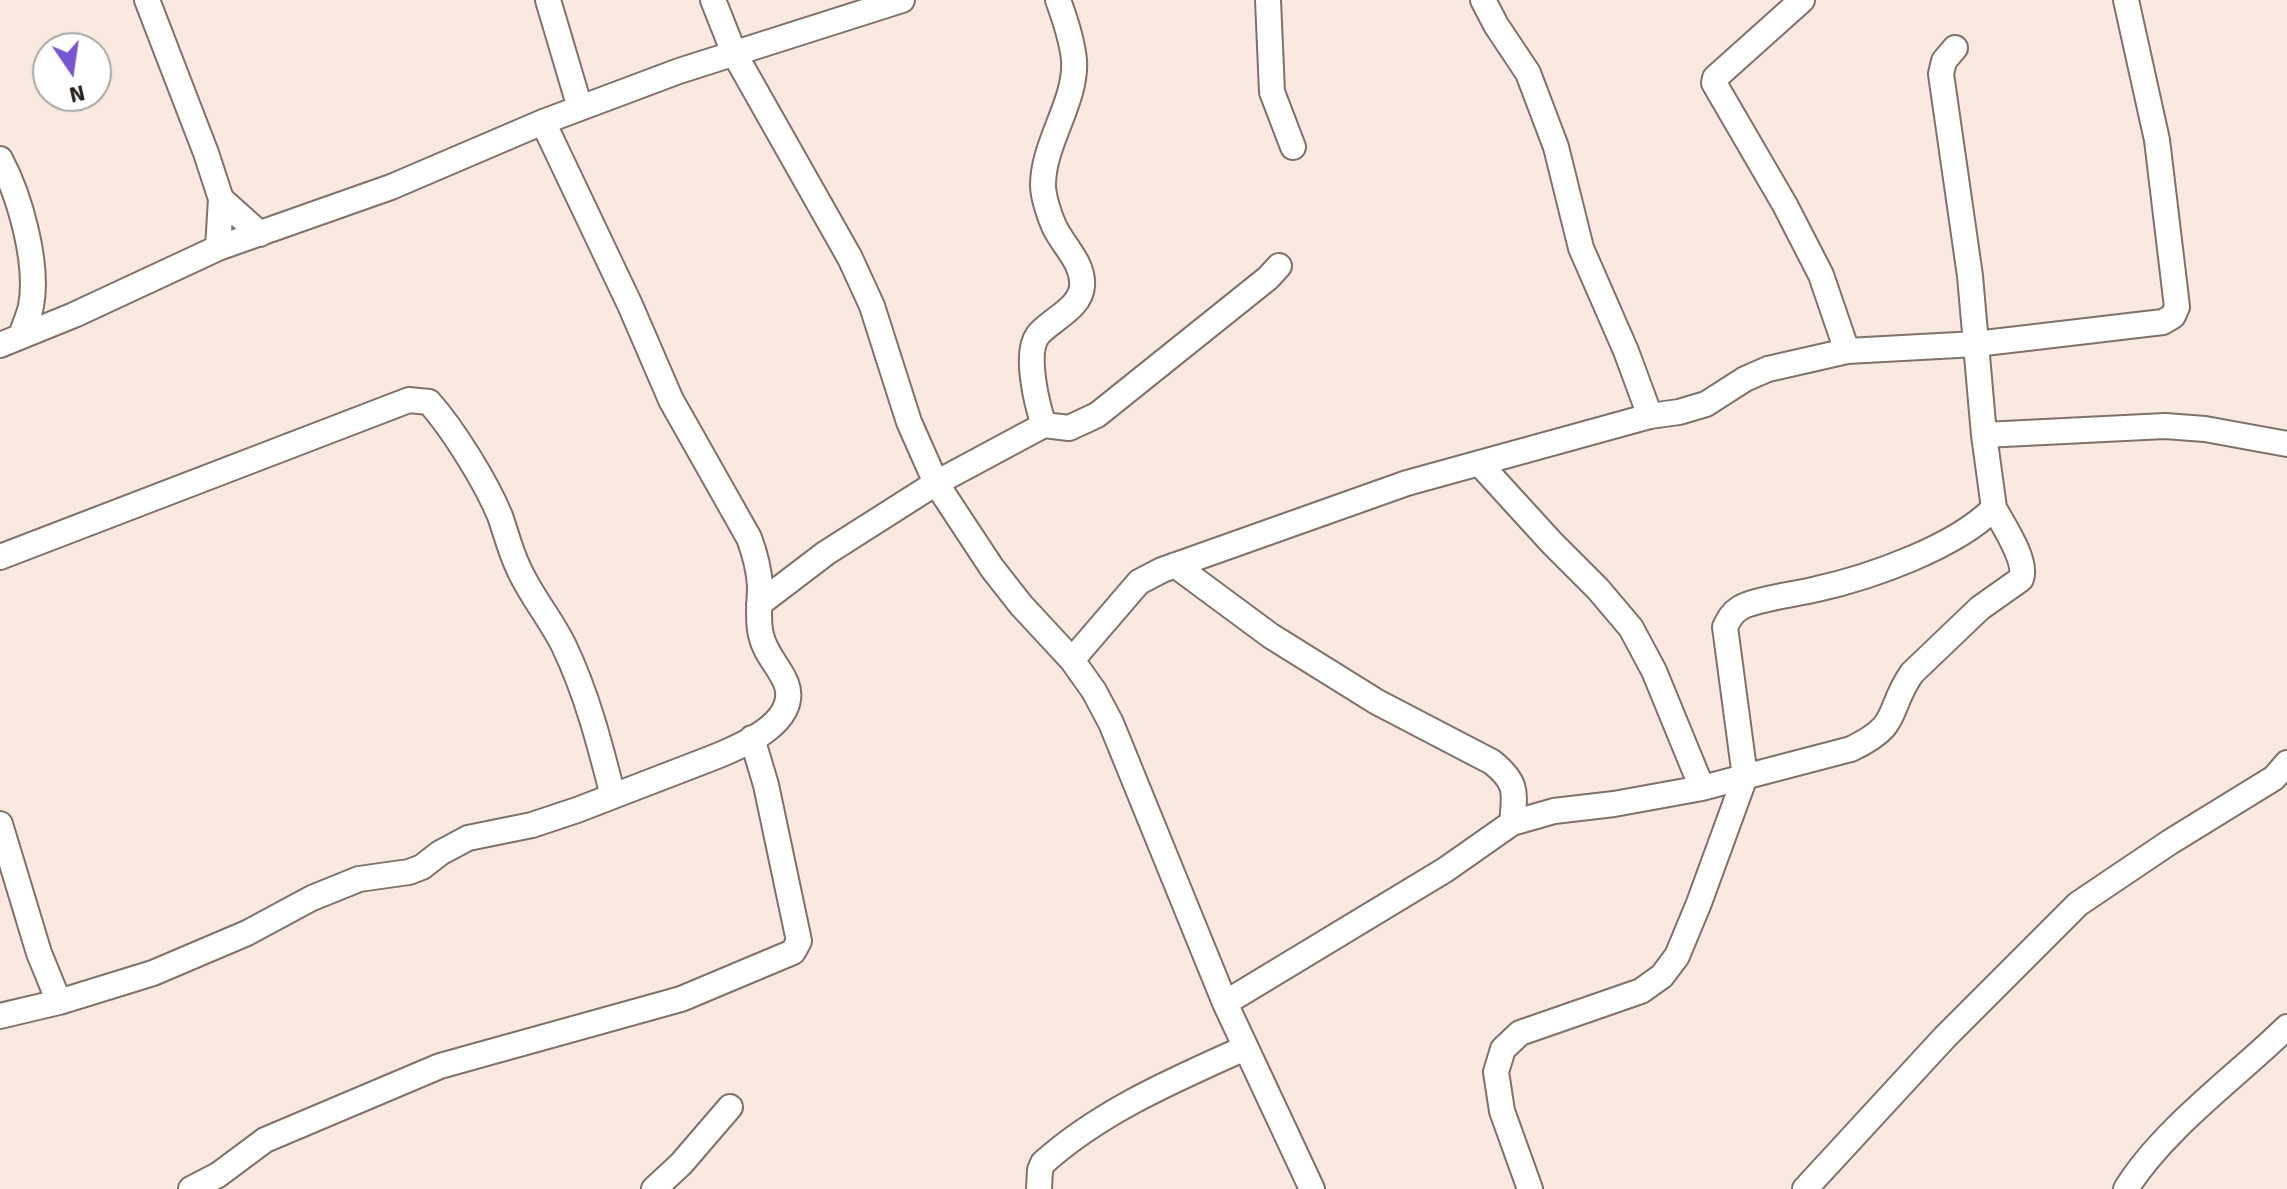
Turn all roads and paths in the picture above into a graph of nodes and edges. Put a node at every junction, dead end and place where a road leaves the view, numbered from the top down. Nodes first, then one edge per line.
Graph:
1 (147, 0) edge
2 (548, 0) edge
3 (713, 0) edge
4 (902, 0) edge
5 (1058, 0) edge
6 (1268, 0) edge
7 (1483, 0) edge
8 (1802, 0) edge
9 (2126, 0) edge
10 (1955, 48) dead end
11 (734, 53) junction
12 (580, 108) junction
13 (543, 122) junction
14 (1293, 147) dead end
15 (0, 159) edge
16 (221, 199) junction
17 (260, 234) junction
18 (218, 248) junction
19 (1279, 266) dead end
20 (10, 340) edge
21 (1976, 344) junction
22 (1847, 351) junction
23 (1650, 416) junction
24 (1044, 425) junction
25 (1984, 435) junction
26 (2287, 444) edge
27 (1479, 463) junction
28 (936, 483) junction
29 (1994, 508) junction
30 (0, 557) edge
31 (1175, 565) junction
32 (759, 604) junction
33 (1072, 660) junction
34 (752, 738) junction
35 (2287, 763) edge
36 (1745, 777) junction
37 (1702, 788) junction
38 (613, 796) junction
39 (1512, 823) junction
40 (0, 824) edge
41 (59, 1002) junction
42 (1225, 1003) junction
43 (0, 1016) edge
44 (2287, 1027) edge
45 (1245, 1048) junction
46 (730, 1107) dead end
47 (221, 1182) edge
48 (191, 1189) edge
49 (654, 1189) edge
50 (1039, 1189) edge
51 (1312, 1189) edge
52 (1530, 1189) edge
53 (1805, 1189) edge
54 (2126, 1189) edge

1 - 16 street
2 - 12 street
3 - 11 street
4 - 11 street
5 - 24 street
6 - 14 street
7 - 23 street
8 - 22 street
9 - 21 street
10 - 21 street
11 - 12 street
11 - 28 street
12 - 13 street
13 - 17 street
13 - 32 street
15 - 20 street
16 - 17 street
16 - 18 street
17 - 18 street
18 - 20 street
19 - 24 street
21 - 22 street
21 - 25 street
22 - 23 street
23 - 27 street
24 - 28 street
25 - 26 street
25 - 29 street
27 - 31 street
27 - 37 street
28 - 32 street
28 - 33 street
29 - 36 street
29 - 36 street
30 - 38 street
31 - 33 street
31 - 39 street
32 - 34 street
33 - 42 street
34 - 38 street
34 - 47 street
35 - 53 street
36 - 37 street
36 - 52 street
37 - 39 street
38 - 41 street
39 - 42 street
40 - 41 street
41 - 43 street
42 - 45 street
44 - 54 street
45 - 50 street
45 - 51 street
46 - 49 street
47 - 48 street

